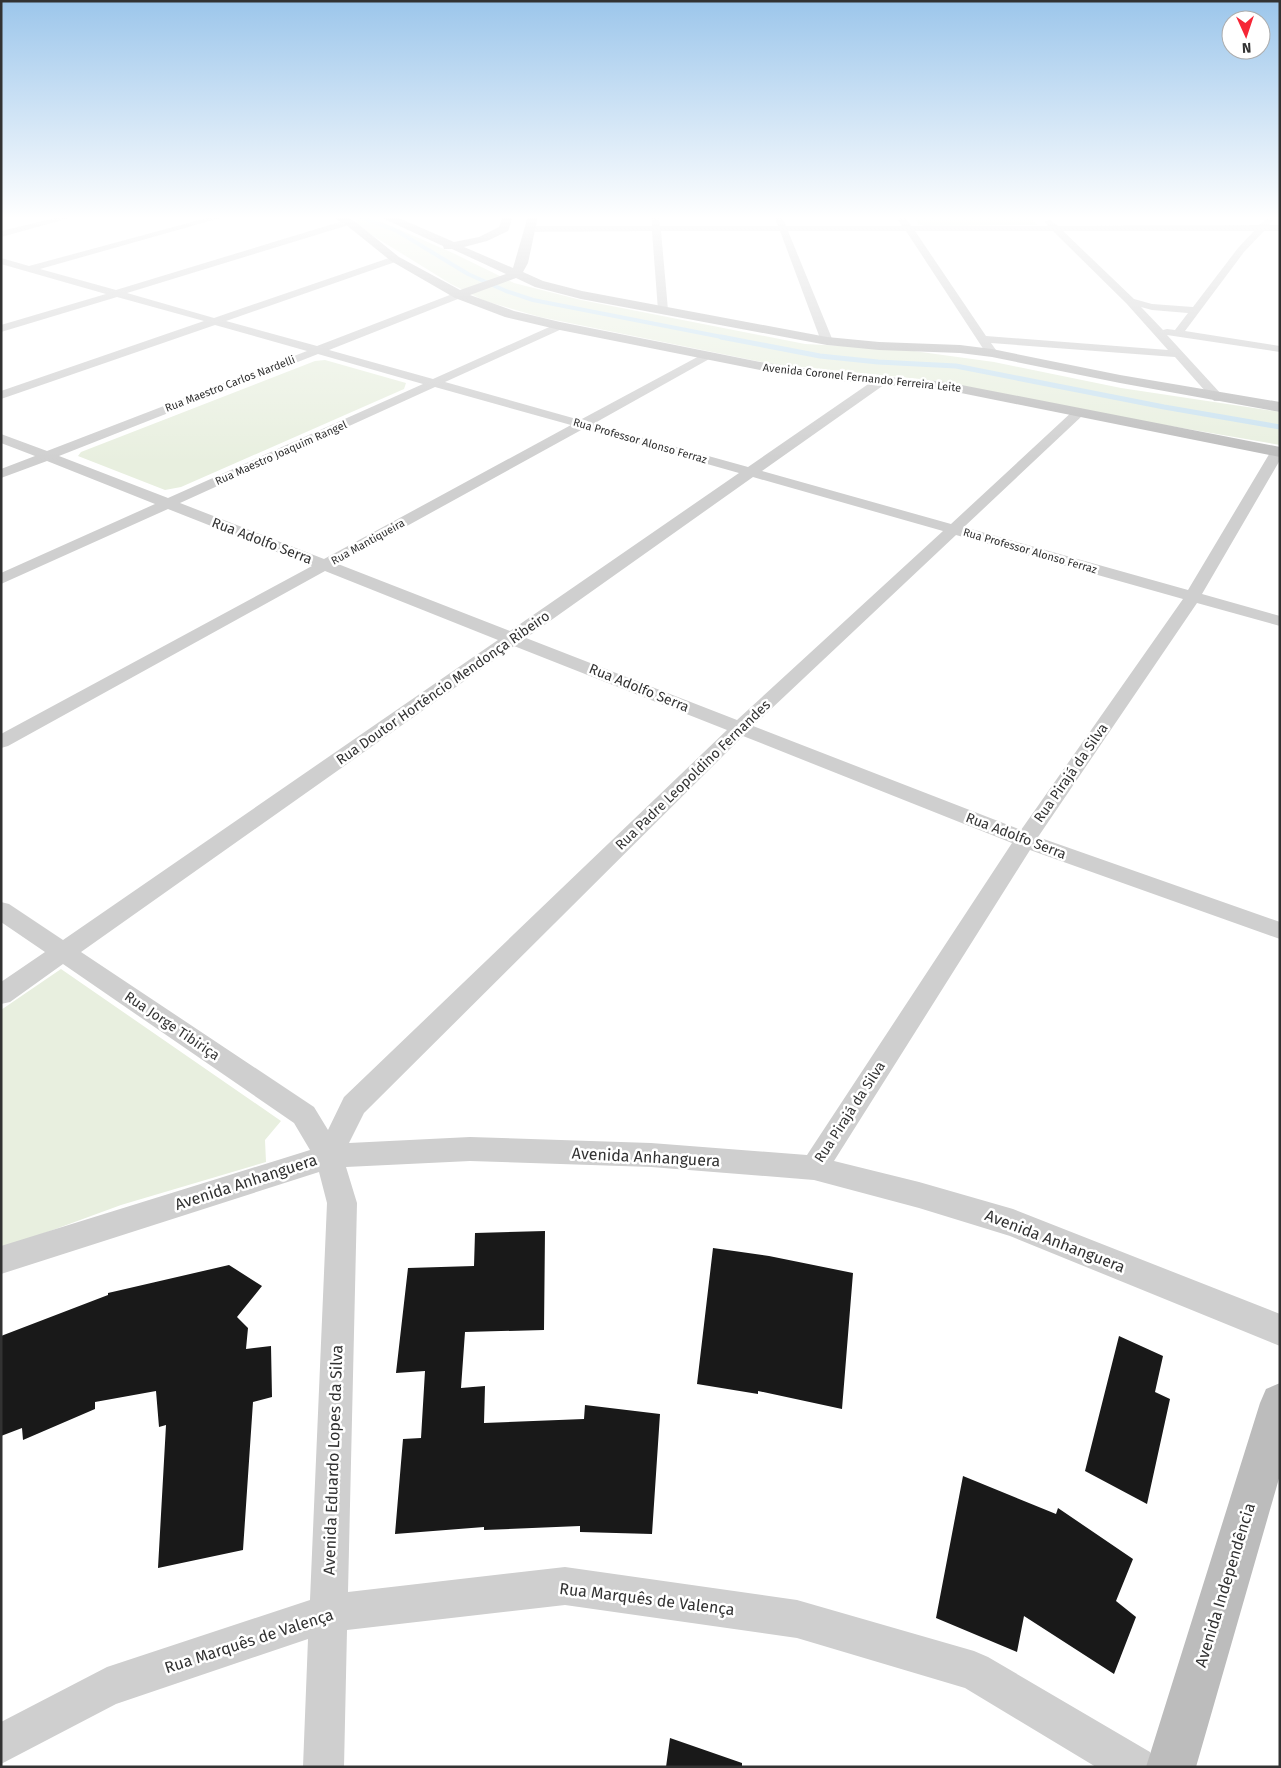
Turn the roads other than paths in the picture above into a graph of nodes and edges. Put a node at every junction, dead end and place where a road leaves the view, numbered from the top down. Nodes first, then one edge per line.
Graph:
1 (103, 299) edge
2 (135, 299) edge
3 (282, 299) edge
4 (450, 299) edge
5 (467, 299) edge
6 (603, 299) edge
7 (662, 299) edge
8 (810, 299) edge
9 (956, 299) edge
10 (1126, 299) edge
11 (1204, 299) edge
12 (1130, 302) junction
13 (663, 310) junction
14 (1196, 310) junction
15 (217, 321) junction
16 (560, 326) junction
17 (1, 329) edge
18 (1159, 332) junction
19 (1179, 332) junction
20 (983, 338) junction
21 (827, 341) junction
22 (318, 350) junction
23 (1280, 350) edge
24 (992, 353) junction
25 (1179, 354) junction
26 (707, 356) junction
27 (884, 379) junction
28 (1120, 379) junction
29 (436, 383) junction
30 (1, 394) edge
31 (1218, 398) junction
32 (1280, 407) edge
33 (1078, 413) junction
34 (582, 425) junction
35 (1, 438) edge
36 (1279, 451) edge
37 (47, 456) junction
38 (752, 472) junction
39 (1, 474) edge
40 (169, 504) junction
41 (953, 529) junction
42 (325, 565) junction
43 (1, 579) edge
44 (1193, 596) junction
45 (1280, 621) edge
46 (514, 639) junction
47 (740, 728) junction
48 (1, 742) edge
49 (1025, 840) junction
50 (1, 910) edge
51 (1280, 931) edge
52 (64, 953) junction
53 (1, 995) edge
54 (329, 1156) junction
55 (814, 1168) junction
56 (1, 1260) edge
57 (1280, 1330) edge
58 (1277, 1419) edge
59 (328, 1613) junction
60 (1, 1744) edge
61 (322, 1767) edge
62 (1136, 1767) edge
63 (1171, 1767) edge

1 - 17 street
2 - 15 street, Rua Professor Alonso Ferraz
3 - 15 street
4 - 22 street, Rua Maestro Carlos Nardelli
5 - 16 street, Avenida Coronel Fernando Ferreira Leite
6 - 13 street
7 - 13 street
8 - 21 street
9 - 20 street
10 - 12 street
11 - 14 street
12 - 14 street
12 - 18 street
13 - 21 street
14 - 19 street
15 - 22 street, Rua Professor Alonso Ferraz
15 - 30 street
16 - 26 street, Avenida Coronel Fernando Ferreira Leite
16 - 29 street, Rua Maestro Joaquim Rangel
18 - 19 street
18 - 25 street
19 - 23 street
20 - 24 street
20 - 25 street
21 - 24 street
22 - 29 street, Rua Professor Alonso Ferraz
22 - 37 street, Rua Maestro Carlos Nardelli
24 - 28 street
25 - 31 street
26 - 27 street, Avenida Coronel Fernando Ferreira Leite
26 - 34 street, Rua Mantiqueira
27 - 33 street, Avenida Coronel Fernando Ferreira Leite
27 - 38 street, Rua Doutor Hortêncio Mendonça Ribeiro
28 - 31 street
28 - 33 street
29 - 34 street, Rua Professor Alonso Ferraz
29 - 40 street, Rua Maestro Joaquim Rangel
31 - 32 street
33 - 36 street, Avenida Coronel Fernando Ferreira Leite
33 - 41 street, Rua Padre Leopoldino Fernandes
34 - 38 street, Rua Professor Alonso Ferraz
34 - 42 street, Rua Mantiqueira
35 - 37 street, Rua Adolfo Serra
36 - 44 street, Rua Pirajá da Silva
37 - 39 street, Rua Maestro Carlos Nardelli
37 - 40 street, Rua Adolfo Serra
38 - 41 street, Rua Professor Alonso Ferraz
38 - 46 street, Rua Doutor Hortêncio Mendonça Ribeiro
40 - 42 street, Rua Adolfo Serra
40 - 43 street, Rua Maestro Joaquim Rangel
41 - 44 street, Rua Professor Alonso Ferraz
41 - 47 street, Rua Padre Leopoldino Fernandes
42 - 46 street, Rua Adolfo Serra
42 - 48 street, Rua Mantiqueira
44 - 45 street, Rua Professor Alonso Ferraz
44 - 49 street, Rua Pirajá da Silva
46 - 47 street, Rua Adolfo Serra
46 - 52 street, Rua Doutor Hortêncio Mendonça Ribeiro
47 - 49 street, Rua Adolfo Serra
47 - 54 street, Rua Padre Leopoldino Fernandes
49 - 51 street, Rua Adolfo Serra
49 - 55 street, Rua Pirajá da Silva
50 - 52 street, Rua Jorge Tibiriça
52 - 53 street, Rua Doutor Hortêncio Mendonça Ribeiro
52 - 54 street, Rua Jorge Tibiriça
54 - 55 street, Avenida Anhanguera
54 - 56 street, Avenida Anhanguera
54 - 59 street, Avenida Eduardo Lopes da Silva
55 - 57 street, Avenida Anhanguera
58 - 63 street, Avenida Independência
59 - 60 street, Rua Marquês de Valença
59 - 61 street, Avenida Eduardo Lopes da Silva
59 - 62 street, Rua Marquês de Valença

